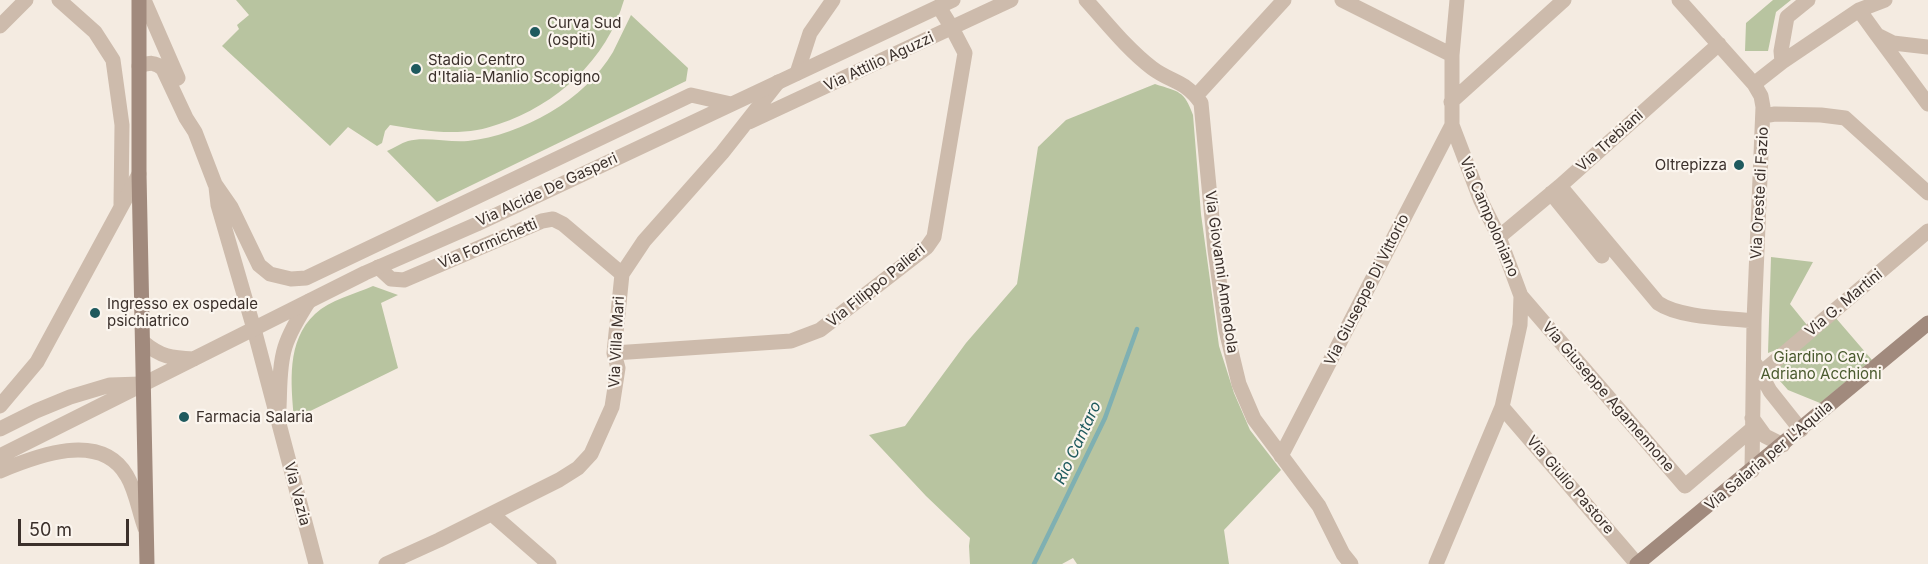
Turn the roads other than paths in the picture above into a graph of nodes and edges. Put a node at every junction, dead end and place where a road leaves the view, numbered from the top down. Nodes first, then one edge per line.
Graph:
1 (26, 0) edge
2 (59, 0) edge
3 (139, 0) edge
4 (144, 0) edge
5 (833, 0) edge
6 (953, 0) edge
7 (1011, 0) edge
8 (1086, 0) edge
9 (1284, 0) edge
10 (1342, 0) edge
11 (1456, 0) edge
12 (1564, 0) edge
13 (1679, 0) edge
14 (1808, 0) edge
15 (1886, 0) edge
16 (939, 7) junction
17 (1859, 10) junction
18 (0, 26) edge
19 (952, 28) junction
20 (1877, 35) junction
21 (1719, 44) junction
22 (1928, 47) edge
23 (1452, 55) junction
24 (1782, 62) junction
25 (139, 66) junction
26 (797, 73) junction
27 (778, 82) junction
28 (1754, 84) junction
29 (1196, 96) junction
30 (1451, 102) junction
31 (730, 104) junction
32 (1928, 104) edge
33 (1763, 116) junction
34 (746, 123) junction
35 (1452, 125) junction
36 (195, 132) junction
37 (139, 174) junction
38 (215, 184) junction
39 (1556, 189) junction
40 (1928, 193) edge
41 (121, 204) junction
42 (1928, 231) edge
43 (1499, 237) junction
44 (1602, 256) dead end
45 (378, 267) junction
46 (622, 274) junction
47 (1521, 296) junction
48 (309, 301) junction
49 (1754, 321) junction
50 (1928, 323) edge
51 (254, 329) junction
52 (142, 342) junction
53 (614, 353) junction
54 (194, 359) junction
55 (1753, 360) junction
56 (1760, 374) junction
57 (144, 384) junction
58 (0, 406) edge
59 (1502, 407) junction
60 (279, 423) junction
61 (1752, 424) junction
62 (0, 429) edge
63 (1801, 429) junction
64 (1783, 445) junction
65 (0, 456) edge
66 (1281, 456) junction
67 (0, 471) edge
68 (1752, 471) junction
69 (492, 514) junction
70 (147, 536) junction
71 (147, 564) edge
72 (316, 564) edge
73 (386, 564) edge
74 (549, 564) edge
75 (1351, 564) edge
76 (1436, 564) edge
77 (1637, 564) edge

1 - 18 street
2 - 41 street
3 - 25 main road
4 - 36 street
5 - 26 street
6 - 16 street, Via Alcide De Gasperi
7 - 19 street, Via Attilio Aguzzi
8 - 29 street
9 - 29 street
10 - 23 street
11 - 23 street, Via Campoloniano
12 - 30 street
13 - 21 street, Via Oreste di Fazio
14 - 24 street
15 - 17 street
16 - 19 street, Via Filippo Palieri
16 - 26 street, Via Alcide De Gasperi
17 - 20 street
17 - 24 street
19 - 34 street, Via Attilio Aguzzi
19 - 53 street, Via Filippo Palieri
20 - 22 street
20 - 32 street
21 - 28 street, Via Oreste di Fazio
21 - 39 street, Via Trebiani
23 - 30 street, Via Campoloniano
24 - 28 street
25 - 36 street
25 - 37 main road
26 - 27 street, Via Alcide De Gasperi
27 - 31 street, Via Alcide De Gasperi
27 - 34 street, Via Villa Mari
28 - 33 street, Via Oreste di Fazio
29 - 66 street, Via Giovanni Amendola
30 - 35 street, Via Campoloniano
31 - 38 street
31 - 45 street, Via Alcide De Gasperi
33 - 40 street
33 - 49 street, Via Oreste di Fazio
34 - 46 street, Via Villa Mari
35 - 43 street, Via Campoloniano
35 - 66 street, Via Giuseppe Di Vittorio
36 - 38 street
37 - 41 street
37 - 52 main road
38 - 51 street, Via Vazia
39 - 43 street, Via Trebiani
39 - 44 street
39 - 49 street
41 - 58 street
42 - 56 street, Via G. Martini
43 - 47 street, Via Campoloniano
45 - 46 street, Via Formichetti
45 - 48 street, Via Alcide De Gasperi
46 - 53 street, Via Villa Mari
47 - 59 street, Via Campoloniano
47 - 61 street, Via Giuseppe Agamennone
48 - 51 street, Via Alcide De Gasperi
48 - 60 street, Via Vazia
49 - 55 street, Via Oreste di Fazio
50 - 63 main road, Via Salaria per L'Aquila
51 - 54 street, Via Alcide De Gasperi
51 - 60 street, Via Vazia
52 - 54 street
52 - 57 main road
53 - 69 street, Via Villa Mari
54 - 57 street, Via Alcide De Gasperi
55 - 56 street
55 - 61 street, Via Oreste di Fazio
56 - 63 street
57 - 62 street
57 - 65 street, Via Alcide De Gasperi
57 - 70 main road
59 - 76 street, Via Campoloniano
59 - 77 street, Via Giulio Pastore
60 - 72 street, Via Vazia
61 - 64 street
61 - 68 street, Via Oreste di Fazio
63 - 64 main road, Via Salaria per L'Aquila
64 - 68 main road, Via Salaria per L'Aquila
66 - 75 street, Via Giovanni Amendola
67 - 70 street
68 - 77 main road, Via Salaria per L'Aquila
69 - 73 street, Via Villa Mari
69 - 74 street
70 - 71 main road

